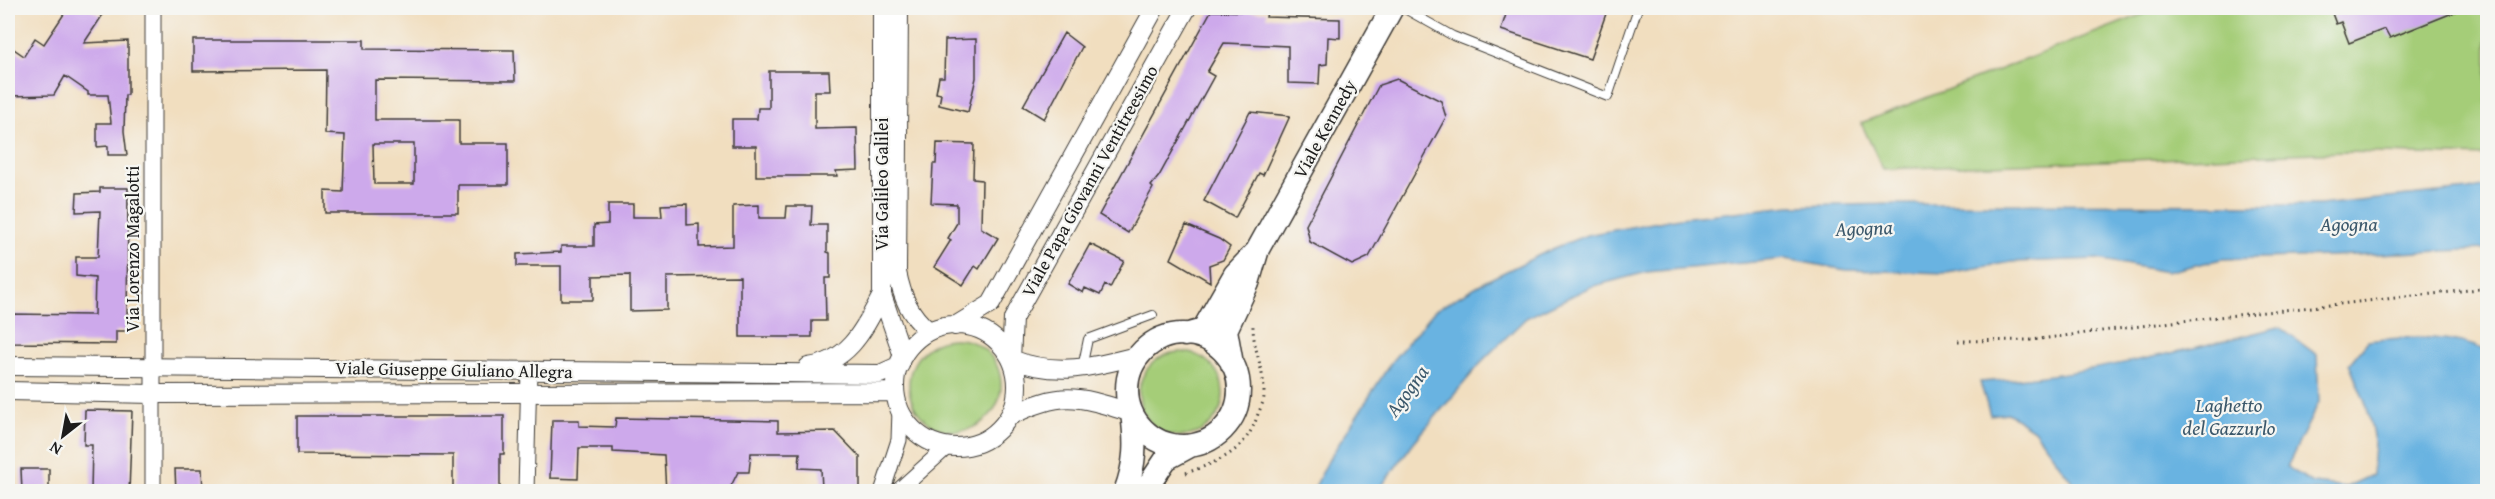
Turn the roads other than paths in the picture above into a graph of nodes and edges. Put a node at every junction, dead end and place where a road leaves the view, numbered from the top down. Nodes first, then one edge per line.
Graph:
1 (153, 8) edge
2 (882, 8) edge
3 (899, 8) edge
4 (1155, 8) edge
5 (1187, 8) edge
6 (1394, 8) edge
7 (1638, 8) edge
8 (1258, 249) junction
9 (882, 295) junction
10 (1154, 315) dead end
11 (955, 326) junction
12 (929, 331) junction
13 (1185, 334) junction
14 (1140, 355) junction
15 (1011, 359) junction
16 (901, 361) junction
17 (1232, 363) junction
18 (8, 366) edge
19 (153, 367) junction
20 (1081, 369) junction
21 (529, 370) junction
22 (784, 373) junction
23 (8, 392) edge
24 (895, 392) junction
25 (153, 394) junction
26 (528, 394) junction
27 (900, 410) junction
28 (1132, 413) junction
29 (1010, 416) junction
30 (948, 446) junction
31 (1190, 446) junction
32 (153, 492) edge
33 (526, 492) edge
34 (882, 492) edge
35 (897, 492) edge
36 (1125, 492) edge
37 (1144, 492) edge

1 - 19 street, Via Lorenzo Magalotti
2 - 9 street, Via Galileo Galilei
3 - 12 street, Via Galileo Galilei
4 - 11 street, Viale Papa Giovanni Ventitreesimo
5 - 15 street, Viale Papa Giovanni Ventitreesimo
6 - 7 lane
6 - 8 main road, Viale Kennedy
8 - 13 main road
8 - 17 main road
9 - 16 street, Via Galileo Galilei
9 - 22 street
10 - 20 lane
11 - 12 street
11 - 15 street
12 - 16 street
13 - 14 main road
13 - 17 main road
14 - 20 street
14 - 28 main road
15 - 20 street
15 - 29 street
16 - 22 street, Viale Giuseppe Giuliano Allegra
16 - 24 street
17 - 31 main road
18 - 19 street, Viale Giuseppe Giuliano Allegra
19 - 21 street, Viale Giuseppe Giuliano Allegra
19 - 25 street, Via Lorenzo Magalotti
21 - 22 street, Viale Giuseppe Giuliano Allegra
21 - 26 street
23 - 25 street, Viale Giuseppe Giuliano Allegra
24 - 26 street, Viale Giuseppe Giuliano Allegra
24 - 27 street
25 - 26 street, Viale Giuseppe Giuliano Allegra
25 - 32 street, Via Lorenzo Magalotti
26 - 33 street
27 - 30 street
27 - 34 street
28 - 29 street
28 - 31 main road
28 - 36 main road
29 - 30 street
30 - 35 street
31 - 37 main road

